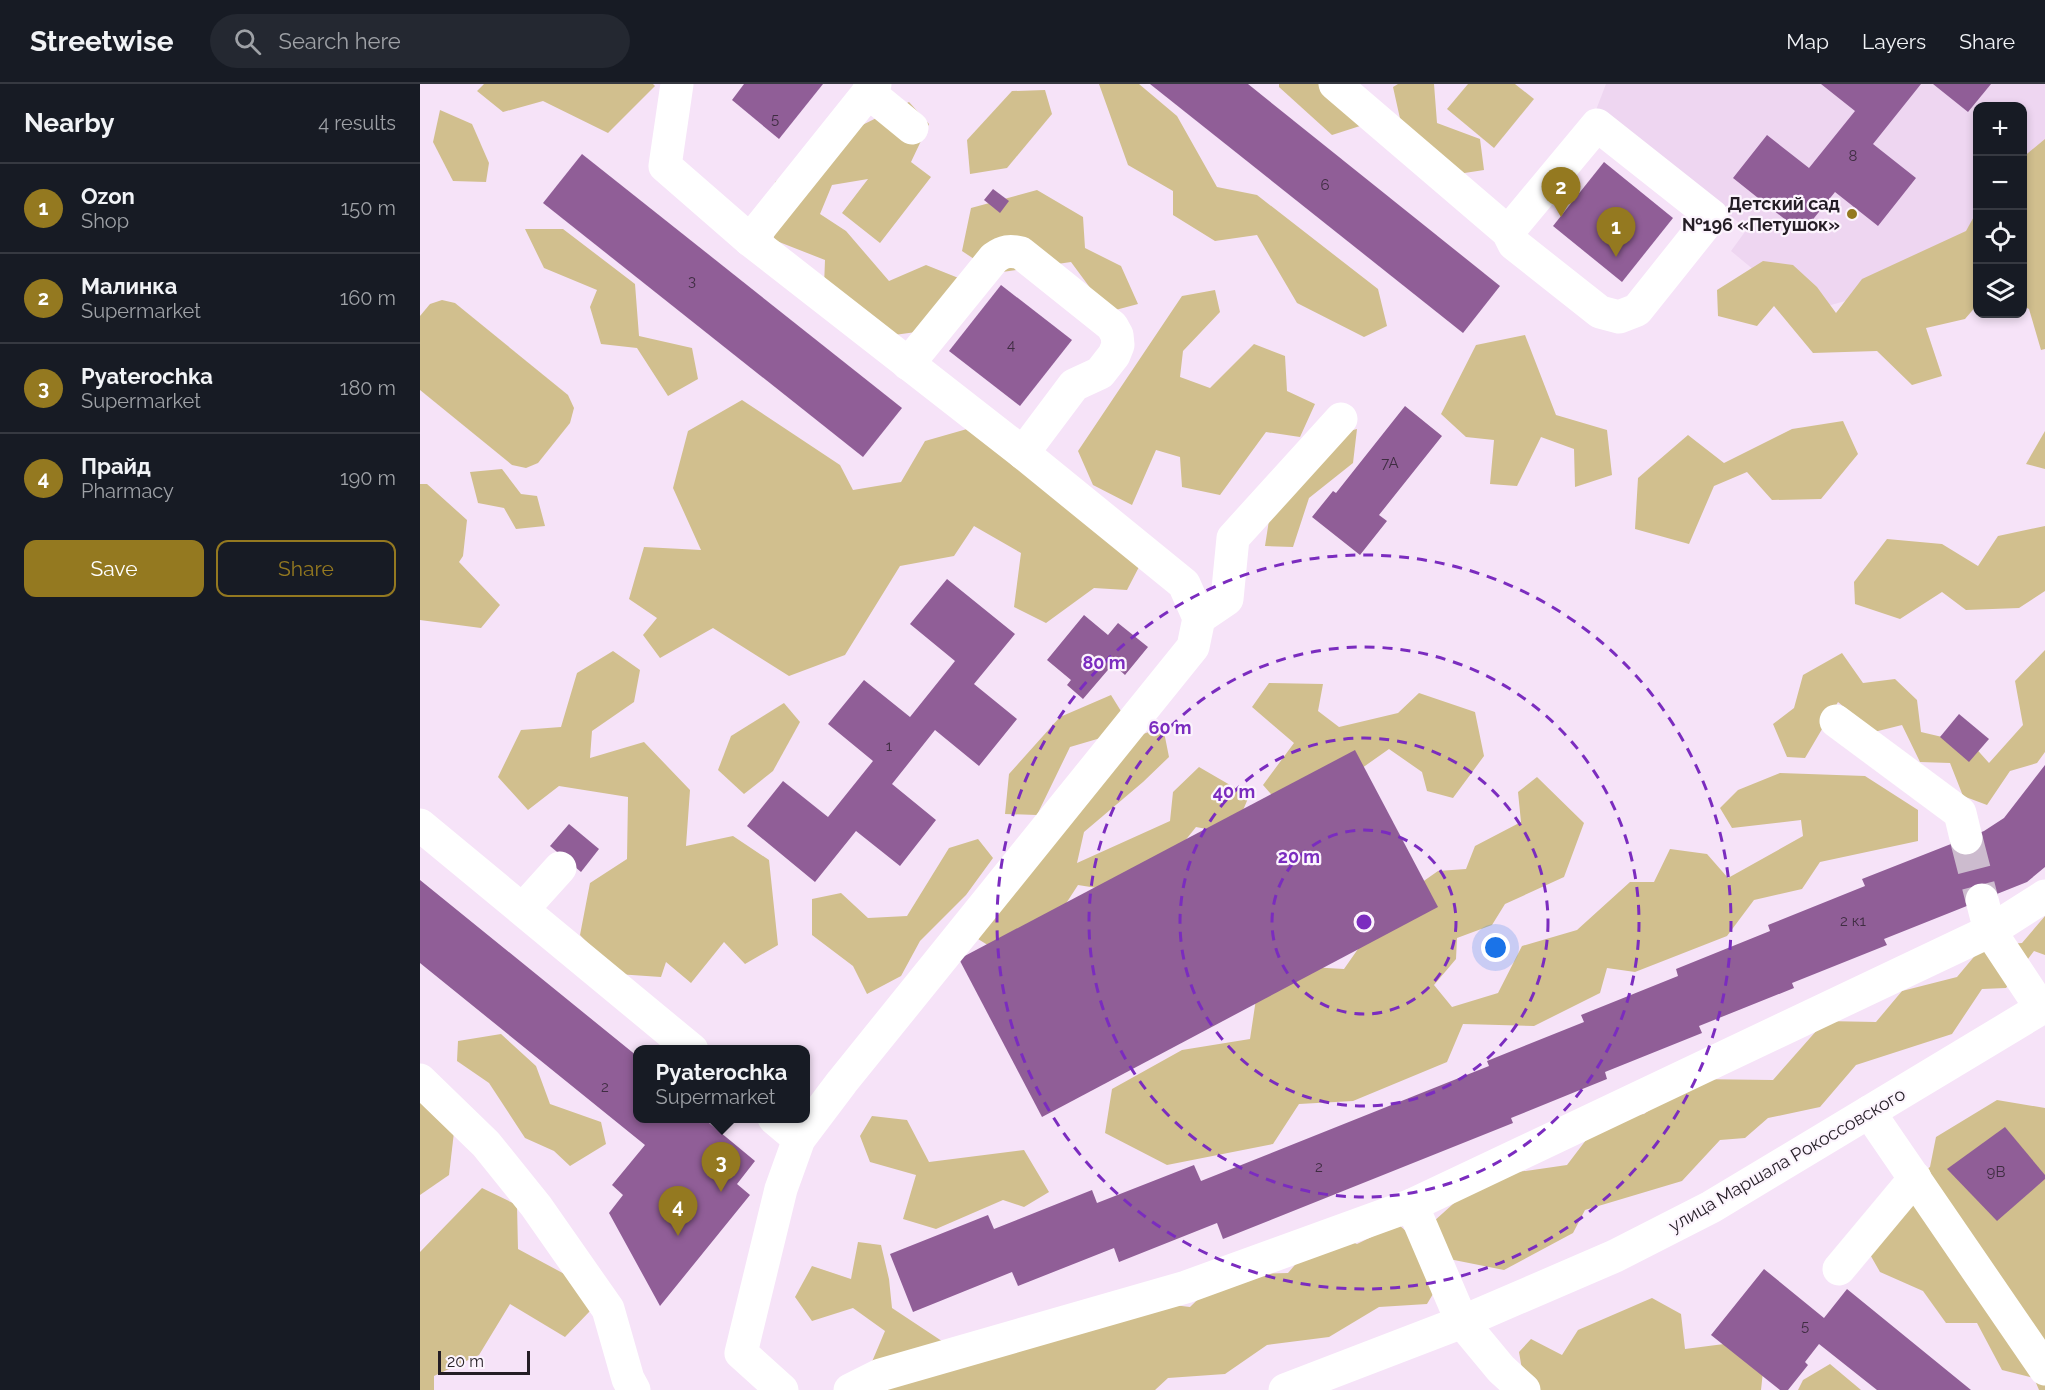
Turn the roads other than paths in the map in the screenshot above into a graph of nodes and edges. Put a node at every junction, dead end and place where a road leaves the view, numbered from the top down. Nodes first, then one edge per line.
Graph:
1 (677, 84) edge
2 (871, 88) edge
3 (1357, 91) edge
4 (912, 128) dead end
5 (1508, 232) junction
6 (750, 240) junction
7 (908, 364) junction
8 (1341, 419) dead end
9 (1023, 453) junction
10 (1199, 618) junction
11 (1836, 721) dead end
12 (420, 825) edge
13 (1966, 838) tunnel mouth
14 (560, 868) dead end
15 (2045, 896) edge
16 (523, 909) junction
17 (1986, 915) junction
18 (2043, 1007) edge
19 (686, 1045) edge
20 (420, 1080) edge
21 (810, 1101) edge
22 (1869, 1112) junction
23 (786, 1129) edge
24 (1915, 1178) junction
25 (1412, 1205) junction
26 (1839, 1269) dead end
27 (1462, 1322) junction
28 (2041, 1352) edge
29 (634, 1390) edge
30 (782, 1390) edge
31 (850, 1390) edge
32 (1286, 1390) edge
33 (1524, 1390) edge

1 - 6 street
2 - 4 street
2 - 6 street
3 - 5 street
5 - 5 street
6 - 7 street
7 - 9 street
7 - 9 street
8 - 10 street
9 - 10 street
10 - 21 street
11 - 13 street
12 - 16 street
14 - 16 street
15 - 17 street
16 - 19 street
17 - 18 street
17 - 25 street
18 - 22 street, улица Маршала Рокоссовского
20 - 29 street
22 - 24 street
22 - 27 street, улица Маршала Рокоссовского
23 - 30 street
24 - 26 street
24 - 28 street
25 - 27 street
25 - 31 street
27 - 32 street, улица Маршала Рокоссовского
27 - 33 street

